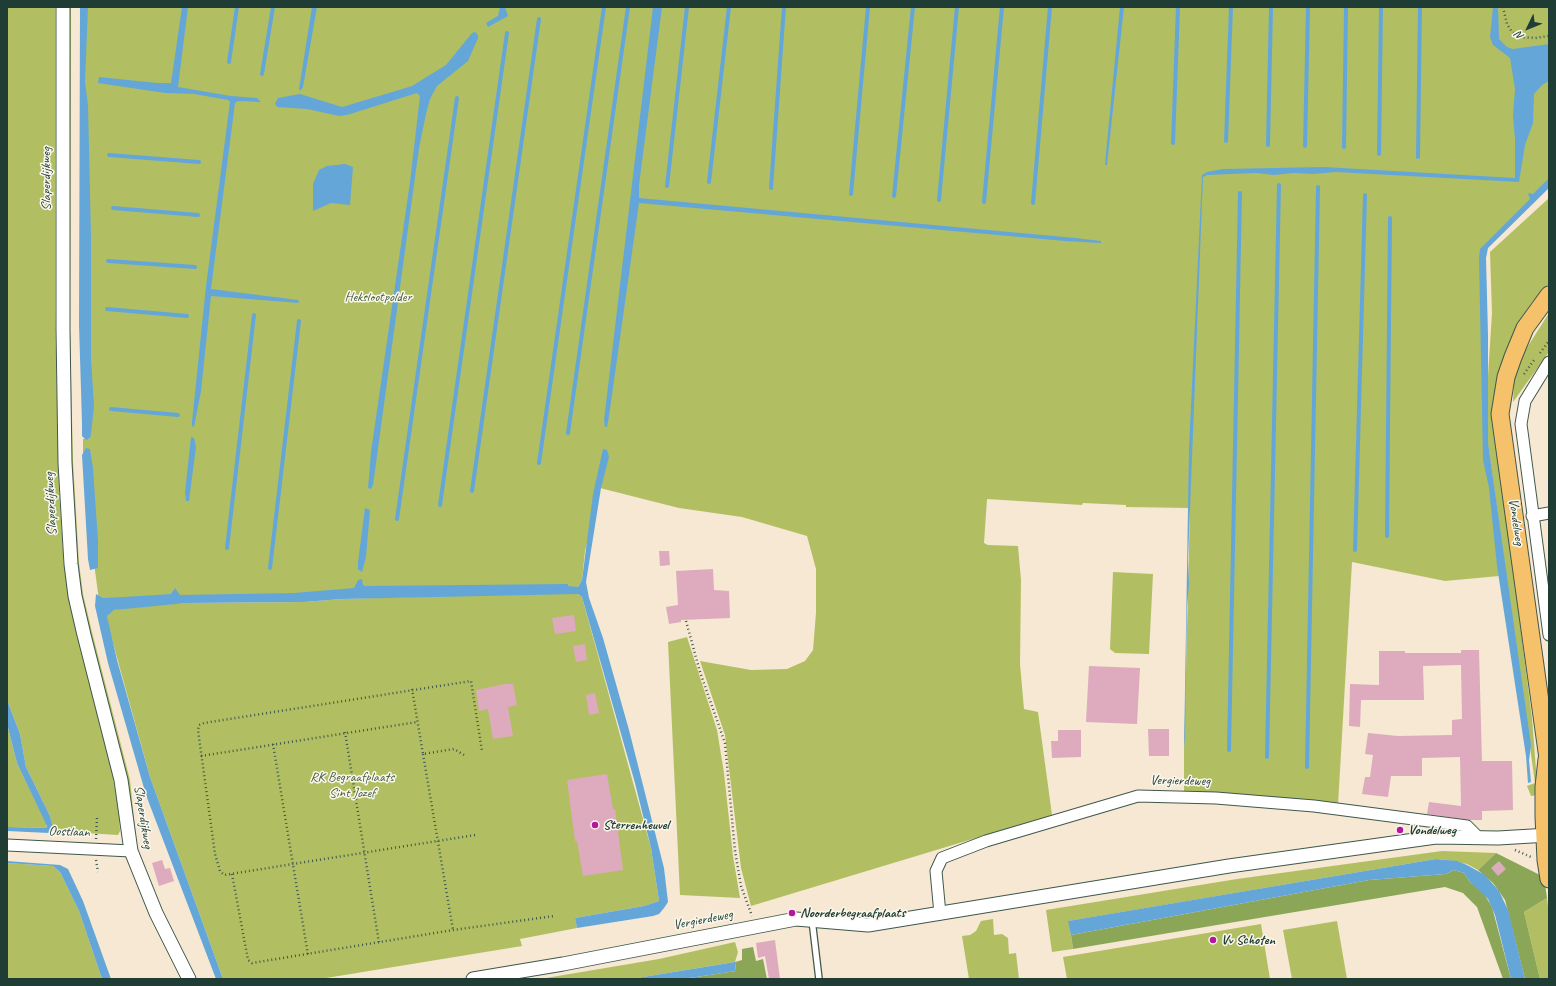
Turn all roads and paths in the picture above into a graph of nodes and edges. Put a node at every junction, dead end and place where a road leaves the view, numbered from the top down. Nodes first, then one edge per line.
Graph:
1 (63, 7) edge
2 (1503, 7) edge
3 (1549, 36) edge
4 (1549, 295) edge
5 (1549, 362) edge
6 (1549, 513) edge
7 (1532, 516) junction
8 (686, 621) dead end
9 (1549, 635) edge
10 (412, 689) junction
11 (417, 722) junction
12 (345, 732) junction
13 (273, 744) junction
14 (482, 751) dead end
15 (423, 754) junction
16 (464, 755) dead end
17 (201, 756) junction
18 (1548, 762) edge
19 (475, 835) dead end
20 (1547, 835) edge
21 (1479, 838) junction
22 (1498, 838) junction
23 (438, 841) junction
24 (7, 845) edge
25 (131, 851) junction
26 (364, 853) junction
27 (1546, 860) junction
28 (293, 864) junction
29 (232, 874) junction
30 (1549, 879) edge
31 (940, 914) junction
32 (554, 916) dead end
33 (812, 919) junction
34 (756, 926) junction
35 (453, 930) junction
36 (379, 943) junction
37 (308, 956) junction
38 (188, 979) edge
39 (473, 979) edge
40 (819, 979) edge

1 - 25 street, Slaperdijkweg
2 - 3 path
4 - 18 main road, Vondelweg
5 - 7 street, Vondelweg
6 - 7 street
7 - 9 street, Vondelweg
8 - 34 path
10 - 11 path
10 - 14 path
10 - 17 path
11 - 12 path
11 - 15 path
12 - 13 path
12 - 26 path
13 - 17 path
13 - 28 path
15 - 16 path
15 - 23 path
17 - 29 path
18 - 20 main road, Vondelweg
19 - 23 path
20 - 22 street, Vergierdeweg
20 - 27 main road, Vondelweg
21 - 22 street, Vergierdeweg
21 - 31 street, Vergierdeweg
21 - 31 street, Vergierdeweg
22 - 27 path
23 - 26 path
23 - 35 path
24 - 25 street, Oostlaan
25 - 38 street, Slaperdijkweg
26 - 28 path
26 - 36 path
27 - 30 main road, Vondelweg
28 - 29 path
28 - 37 path
29 - 37 path
31 - 33 street, Vergierdeweg
32 - 35 path
33 - 34 street, Vergierdeweg
33 - 40 lane
34 - 39 street, Vergierdeweg
35 - 36 path
36 - 37 path

